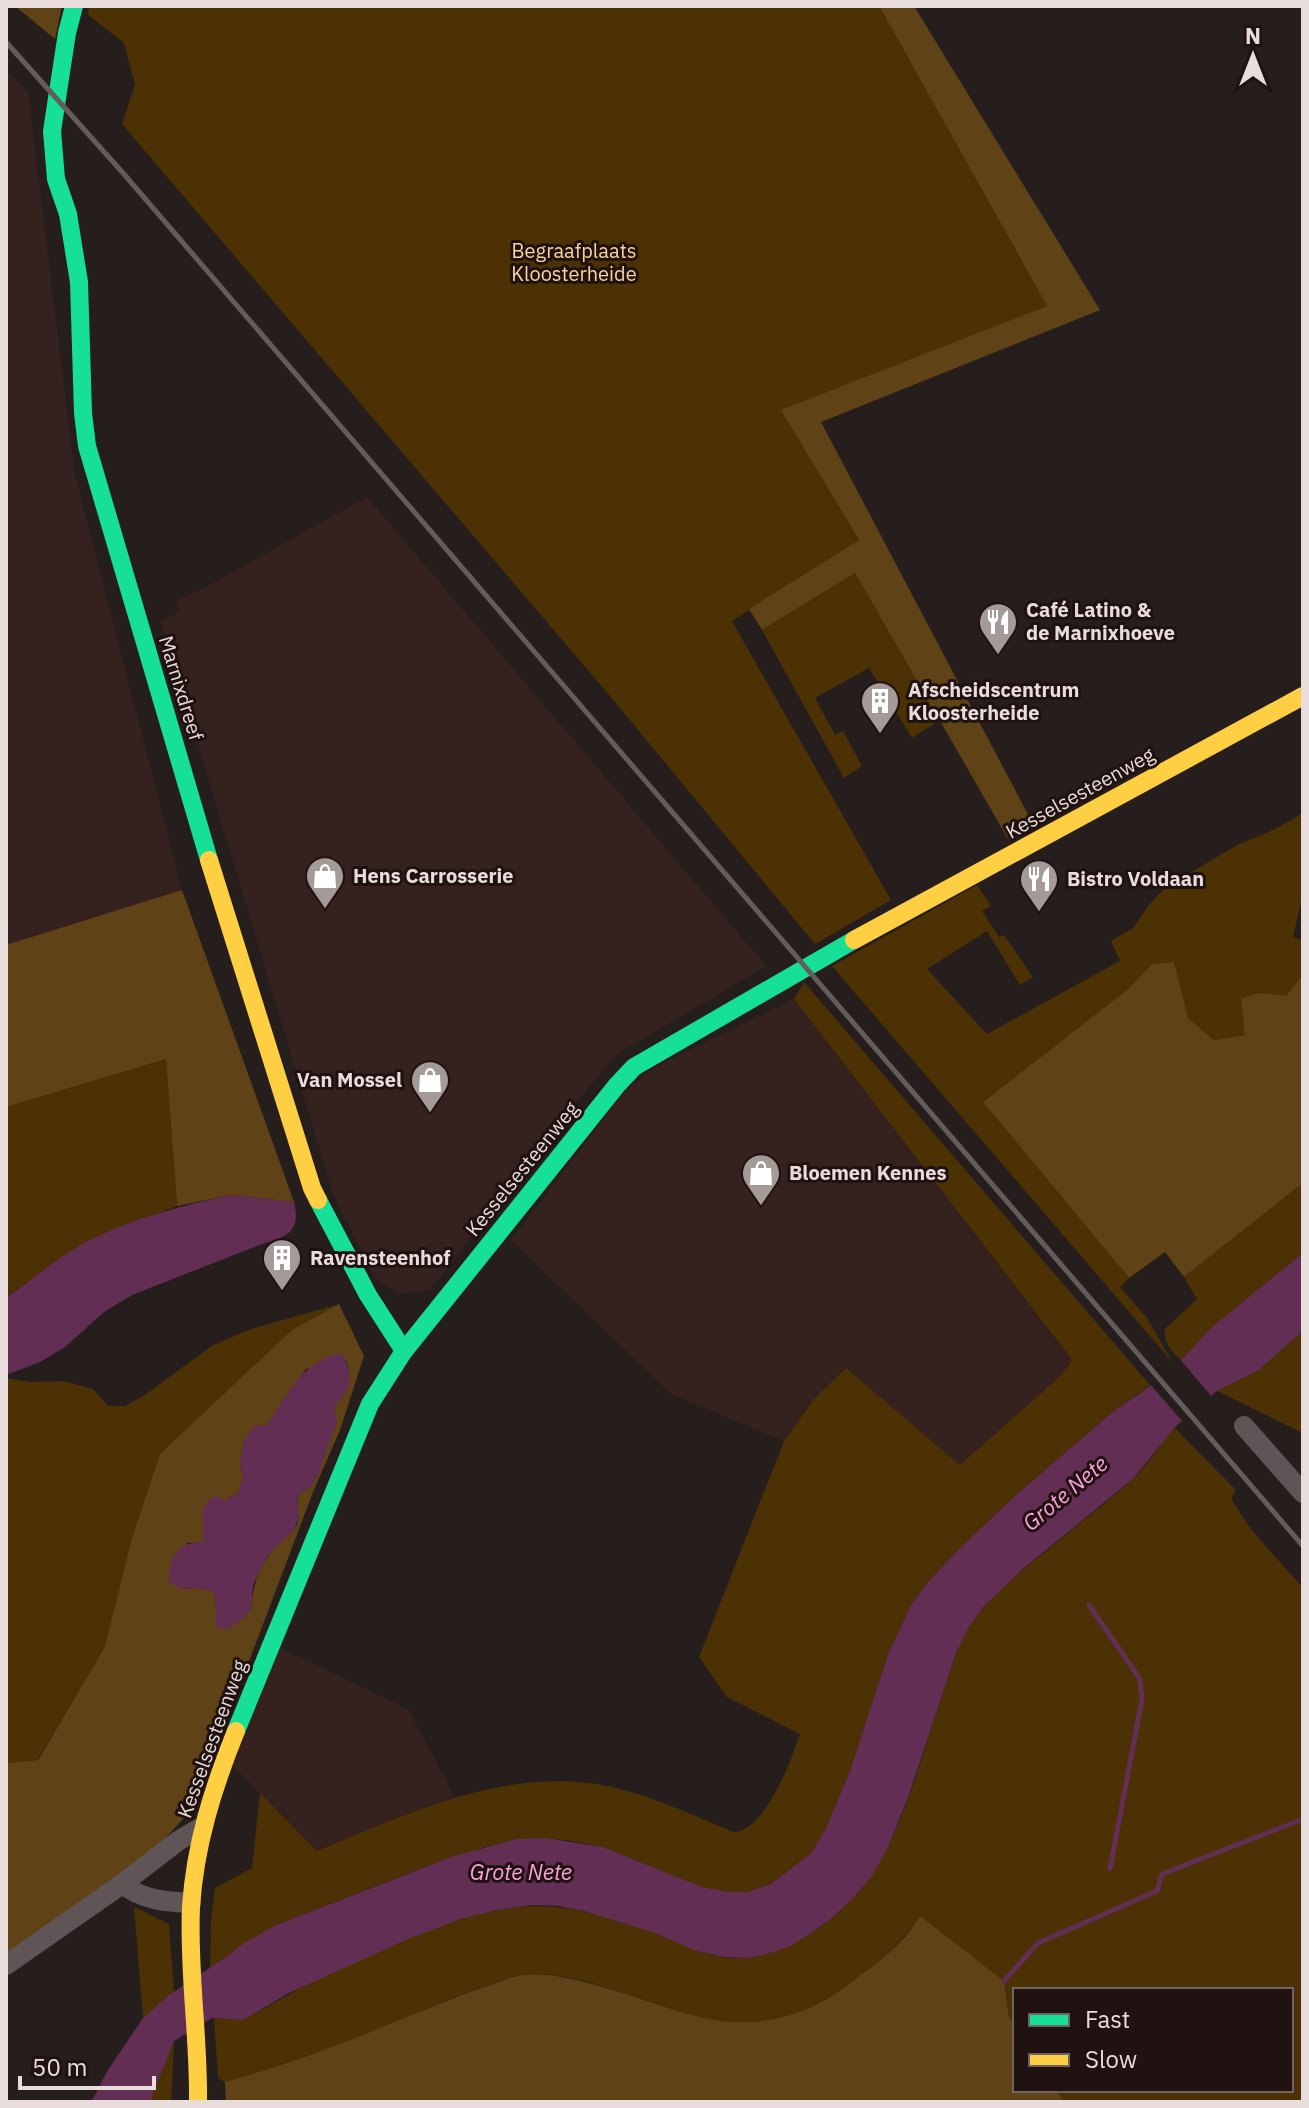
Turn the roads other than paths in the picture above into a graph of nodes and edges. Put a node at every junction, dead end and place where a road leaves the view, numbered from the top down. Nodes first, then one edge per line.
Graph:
1 (74, 6) edge
2 (1303, 696) edge
3 (404, 1351) junction
4 (1244, 1426) dead end
5 (1303, 1493) edge
6 (203, 1826) junction
7 (122, 1884) junction
8 (191, 1903) junction
9 (6, 1965) edge
10 (198, 2102) edge

1 - 3 main road, Marnixdreef
2 - 3 main road, Kesselsesteenweg
3 - 6 main road, Kesselsesteenweg
4 - 5 street
6 - 7 street
6 - 8 main road, Kesselsesteenweg
7 - 8 street
7 - 9 street
8 - 10 main road, Kesselsesteenweg

